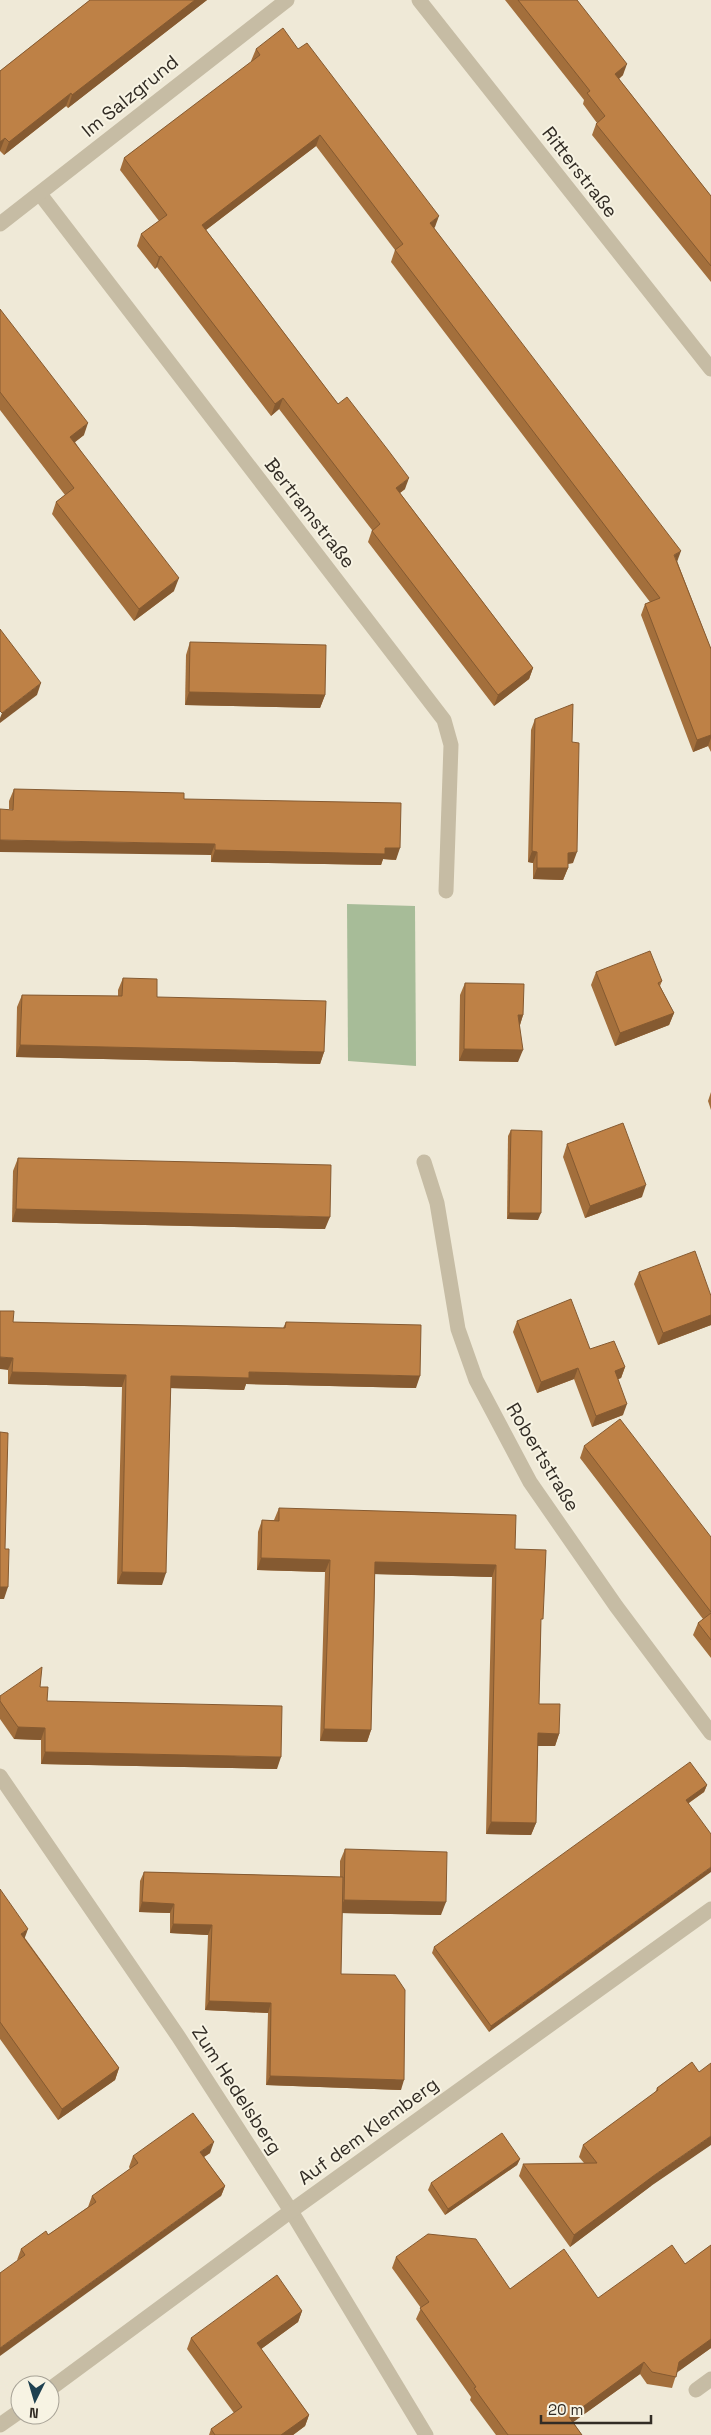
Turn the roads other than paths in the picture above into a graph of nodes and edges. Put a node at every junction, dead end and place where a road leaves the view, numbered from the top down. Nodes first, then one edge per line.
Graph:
1 (286, 0) edge
2 (419, 0) edge
3 (40, 194) junction
4 (0, 224) edge
5 (711, 368) edge
6 (446, 891) dead end
7 (424, 1162) dead end
8 (711, 1734) edge
9 (0, 1776) edge
10 (711, 1909) edge
11 (291, 2210) junction
12 (711, 2379) edge
13 (60, 2382) edge
14 (696, 2390) dead end
15 (426, 2435) edge

1 - 3 street, Im Salzgrund
2 - 5 street, Ritterstraße
3 - 4 street, Im Salzgrund
3 - 6 street, Bertramstraße
7 - 8 street, Robertstraße
9 - 11 street, Zum Hedelsberg
10 - 11 street, Auf dem Klemberg
11 - 13 street, Auf dem Klemberg
11 - 15 street, Zum Hedelsberg
12 - 14 street

